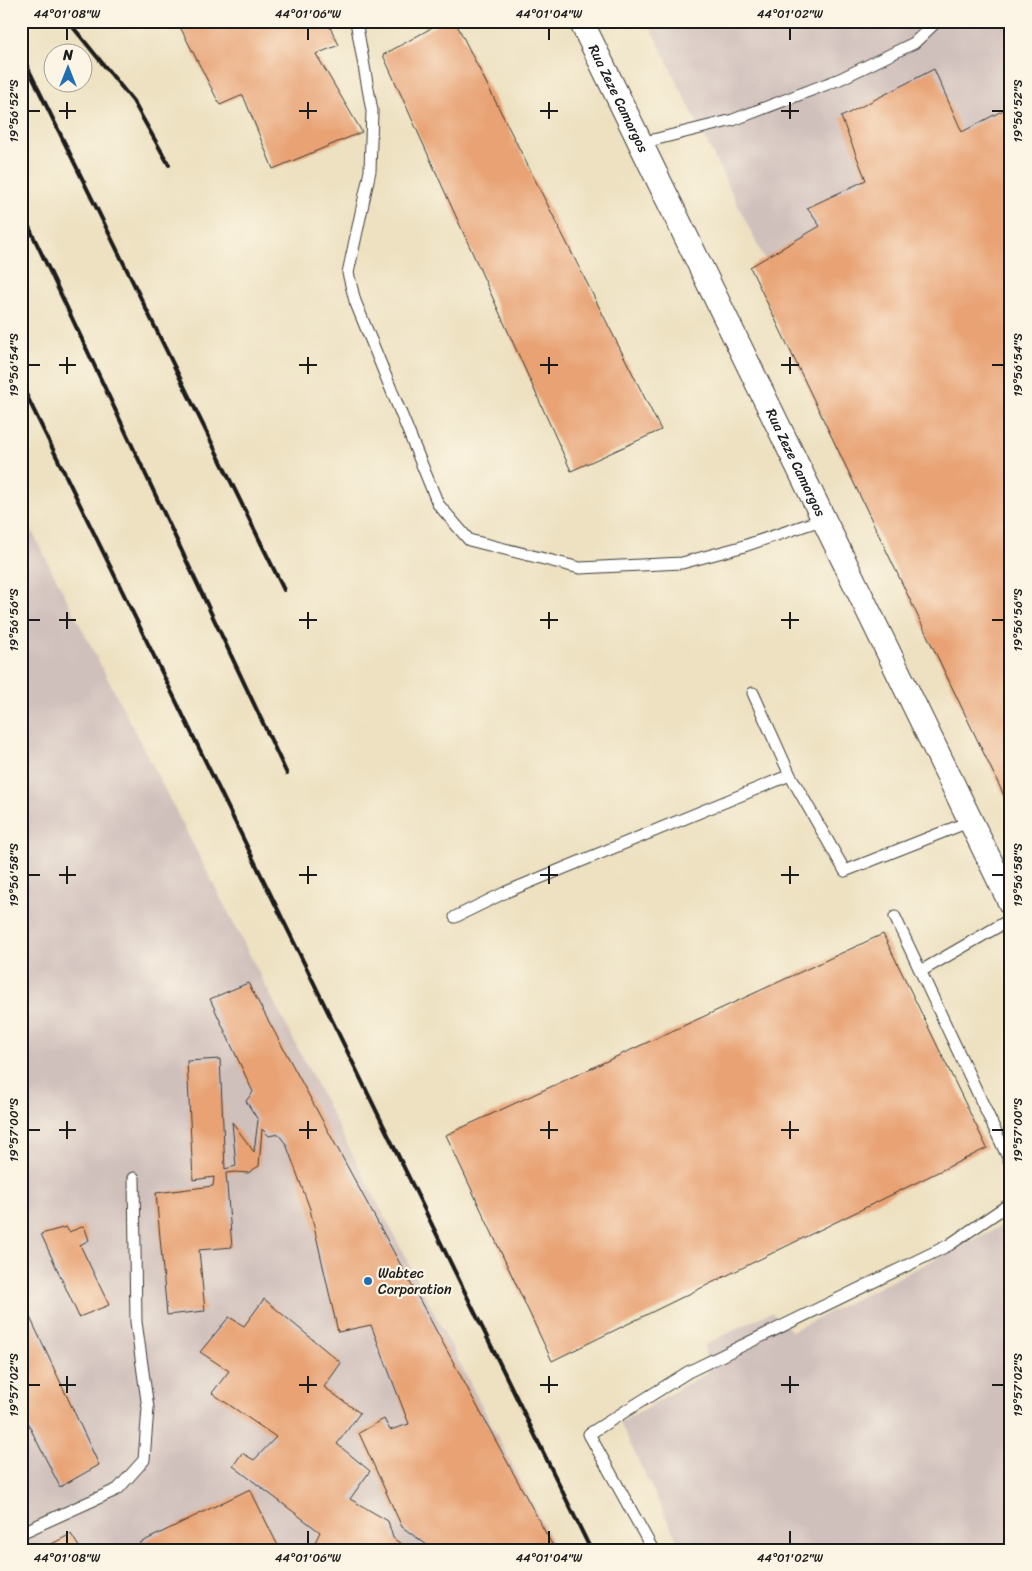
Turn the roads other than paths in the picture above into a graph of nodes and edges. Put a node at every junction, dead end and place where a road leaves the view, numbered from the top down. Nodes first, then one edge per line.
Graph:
1 (356, 21) edge
2 (582, 21) edge
3 (937, 21) edge
4 (641, 143) junction
5 (824, 519) junction
6 (753, 693) dead end
7 (790, 775) junction
8 (970, 821) junction
9 (1011, 904) edge
10 (895, 916) dead end
11 (454, 918) dead end
12 (1011, 919) edge
13 (921, 971) junction
14 (1011, 1164) edge
15 (134, 1178) dead end
16 (1011, 1203) edge
17 (21, 1533) edge
18 (653, 1550) edge

1 - 5 lane
2 - 4 street, Rua Zeze Camargos
3 - 4 lane
4 - 5 street, Rua Zeze Camargos
5 - 8 street, Rua Zeze Camargos
6 - 7 lane
7 - 8 lane
7 - 11 lane
8 - 9 street, Rua Zeze Camargos
10 - 13 lane
12 - 13 lane
13 - 14 lane
15 - 17 lane
16 - 18 lane

